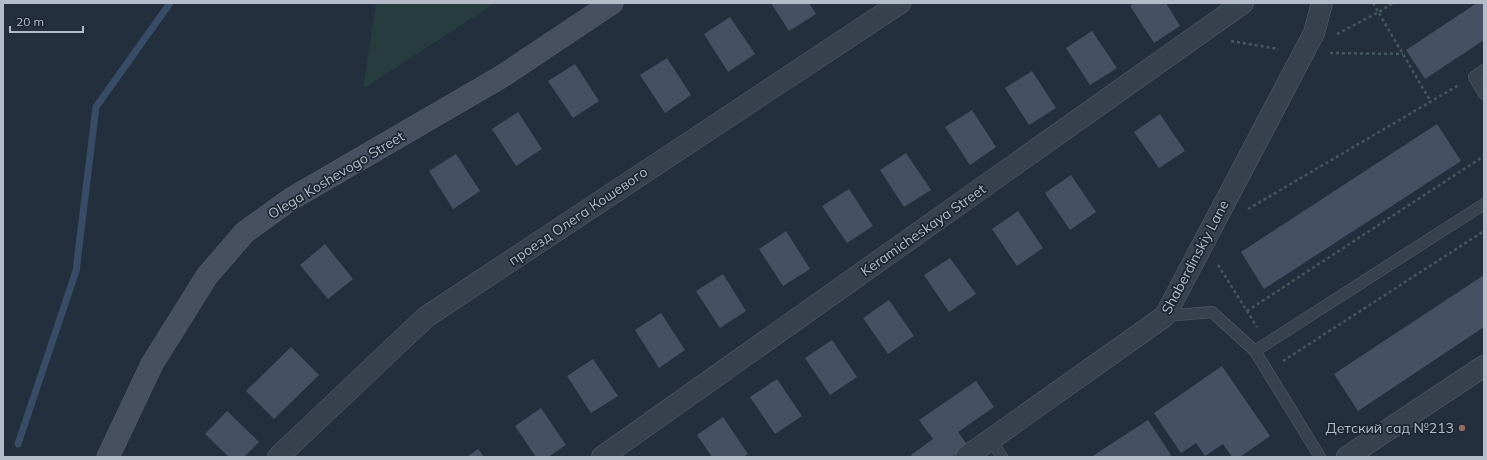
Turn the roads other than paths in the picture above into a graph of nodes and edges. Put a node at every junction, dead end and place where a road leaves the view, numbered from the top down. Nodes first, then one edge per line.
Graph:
1 (612, 3) edge
2 (900, 3) edge
3 (1243, 3) edge
4 (1322, 3) edge
5 (1484, 70) edge
6 (1484, 94) edge
7 (1484, 204) edge
8 (1165, 316) junction
9 (1256, 351) junction
10 (1484, 366) edge
11 (991, 440) junction
12 (108, 457) edge
13 (278, 457) edge
14 (602, 457) edge
15 (966, 457) edge
16 (1002, 457) edge
17 (1320, 457) edge
18 (1347, 457) edge

1 - 12 main road, Olega Koshevogo Street
2 - 13 street, проезд Олега Кошевого
3 - 14 street, Keramicheskaya Street
4 - 8 street, Shaberdinskiy Lane
5 - 6 lane
7 - 9 lane
8 - 9 lane
8 - 11 street, Shaberdinskiy Lane
9 - 17 lane
10 - 18 street
11 - 15 street, Shaberdinskiy Lane
11 - 16 lane

